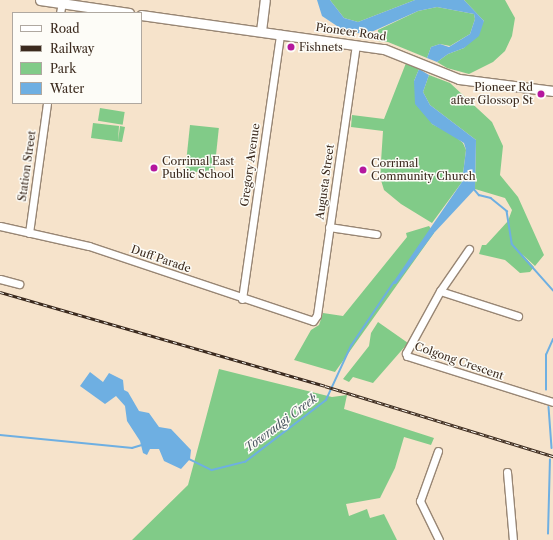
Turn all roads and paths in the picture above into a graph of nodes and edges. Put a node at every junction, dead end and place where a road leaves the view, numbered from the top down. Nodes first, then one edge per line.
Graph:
1 (40, 0) edge
2 (265, 0) edge
3 (62, 3) junction
4 (60, 12) edge
5 (123, 12) edge
6 (142, 15) edge
7 (262, 31) junction
8 (280, 34) junction
9 (356, 45) junction
10 (553, 91) edge
11 (48, 104) edge
12 (0, 226) edge
13 (329, 227) junction
14 (29, 233) junction
15 (376, 234) dead end
16 (470, 249) dead end
17 (0, 279) edge
18 (19, 284) dead end
19 (440, 291) junction
20 (242, 299) junction
21 (518, 316) dead end
22 (313, 321) joint
23 (553, 402) edge
24 (438, 451) dead end
25 (507, 472) dead end
26 (439, 540) edge
27 (512, 540) edge

1 - 3 main road
2 - 7 main road
3 - 4 street
3 - 5 main road
6 - 7 main road, Pioneer Road
7 - 8 main road, Pioneer Road
8 - 9 main road, Pioneer Road
8 - 20 street, Gregory Avenue
9 - 10 main road, Pioneer Road
9 - 13 street, Augusta Street
11 - 14 street, Station Street
12 - 14 street, Duff Parade
13 - 15 street
13 - 22 street, Augusta Street
14 - 20 street, Duff Parade
16 - 19 street, Colgong Crescent
17 - 18 street
19 - 21 street
19 - 23 street, Colgong Crescent
20 - 22 street, Duff Parade
24 - 26 street
25 - 27 street

